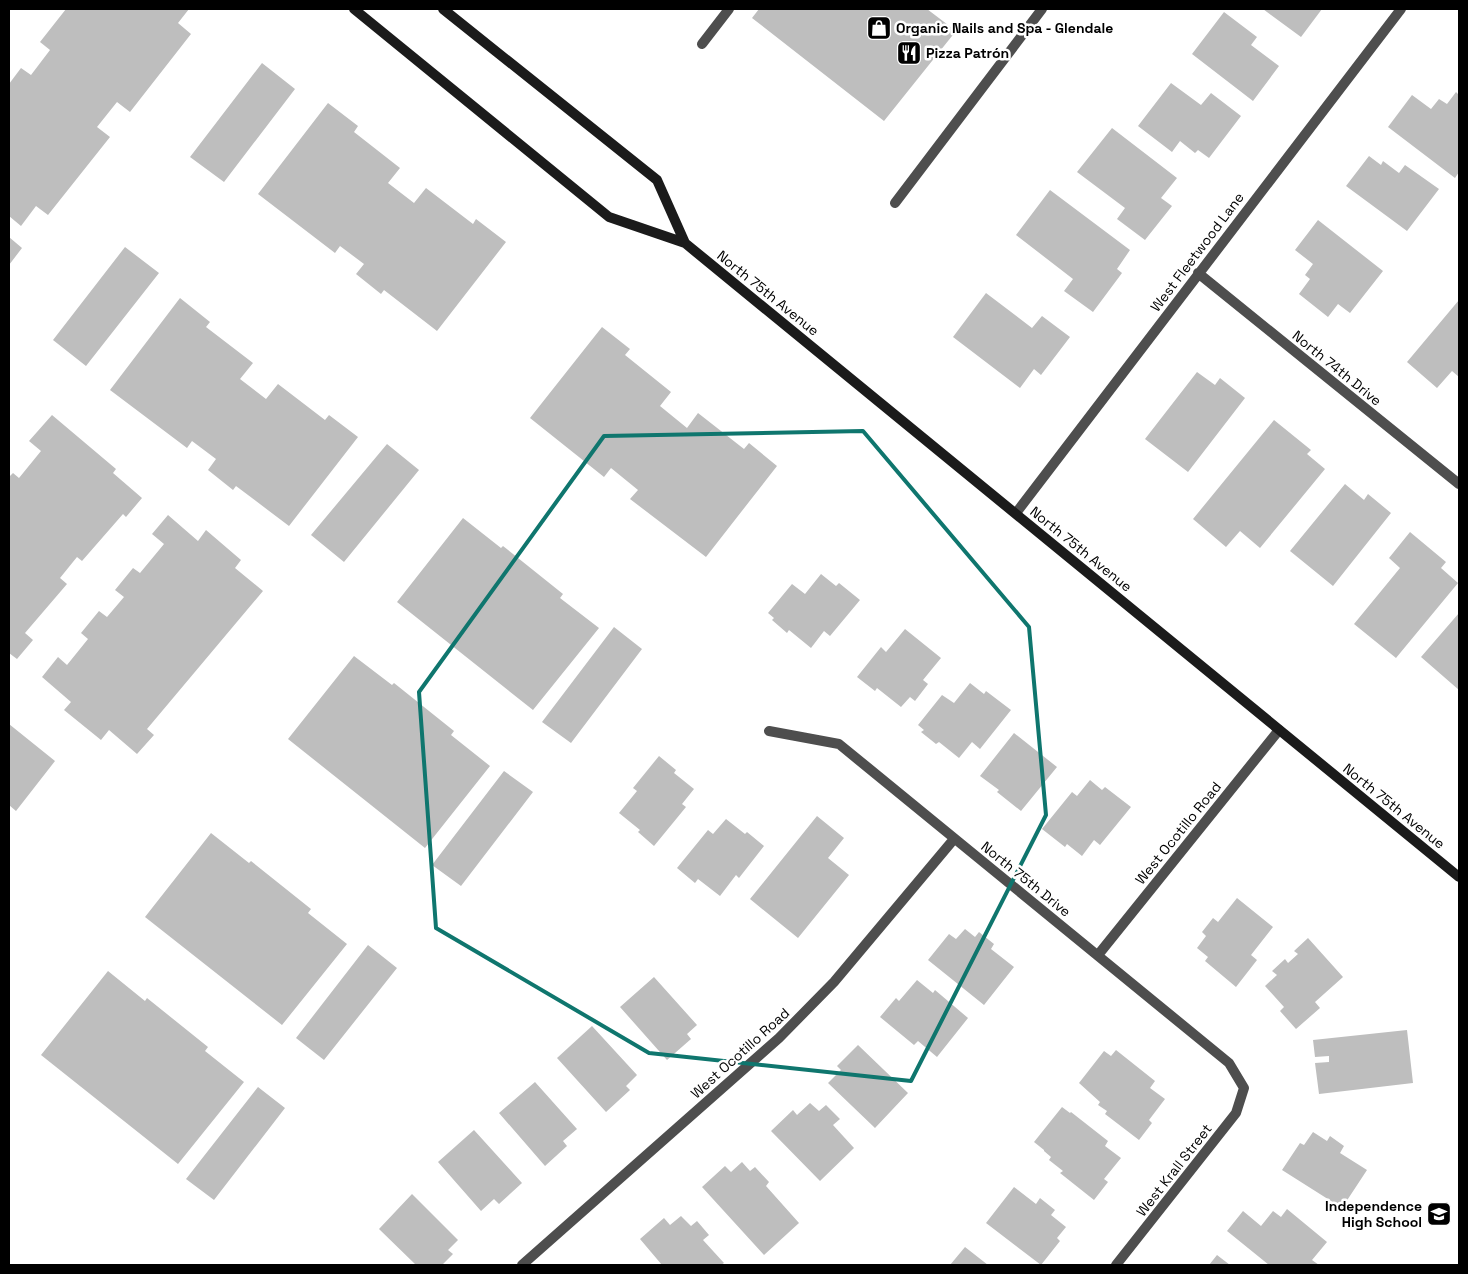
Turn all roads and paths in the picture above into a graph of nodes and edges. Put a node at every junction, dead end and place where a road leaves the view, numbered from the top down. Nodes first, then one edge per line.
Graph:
1 (354, 9) edge
2 (443, 9) edge
3 (729, 9) edge
4 (1042, 9) edge
5 (1401, 9) edge
6 (702, 44) dead end
7 (895, 203) dead end
8 (685, 243) junction
9 (1198, 273) junction
10 (1459, 484) edge
11 (1016, 513) junction
12 (1279, 730) junction
13 (769, 731) dead end
14 (954, 839) junction
15 (1459, 877) edge
16 (1098, 955) junction
17 (1244, 1088) joint
18 (522, 1265) edge
19 (1116, 1265) edge

1 - 8 main road, North 75th Avenue
2 - 8 main road, North 75th Avenue
3 - 6 street
4 - 7 street
5 - 9 street, West Fleetwood Lane
8 - 11 main road, North 75th Avenue
9 - 10 street, North 74th Drive
9 - 11 street, West Fleetwood Lane
11 - 12 main road, North 75th Avenue
12 - 15 main road, North 75th Avenue
12 - 16 street, West Ocotillo Road
13 - 14 street, North 75th Drive
14 - 16 street, North 75th Drive
14 - 18 street, West Ocotillo Road
16 - 17 street, North 75th Drive
17 - 19 street, West Krall Street

